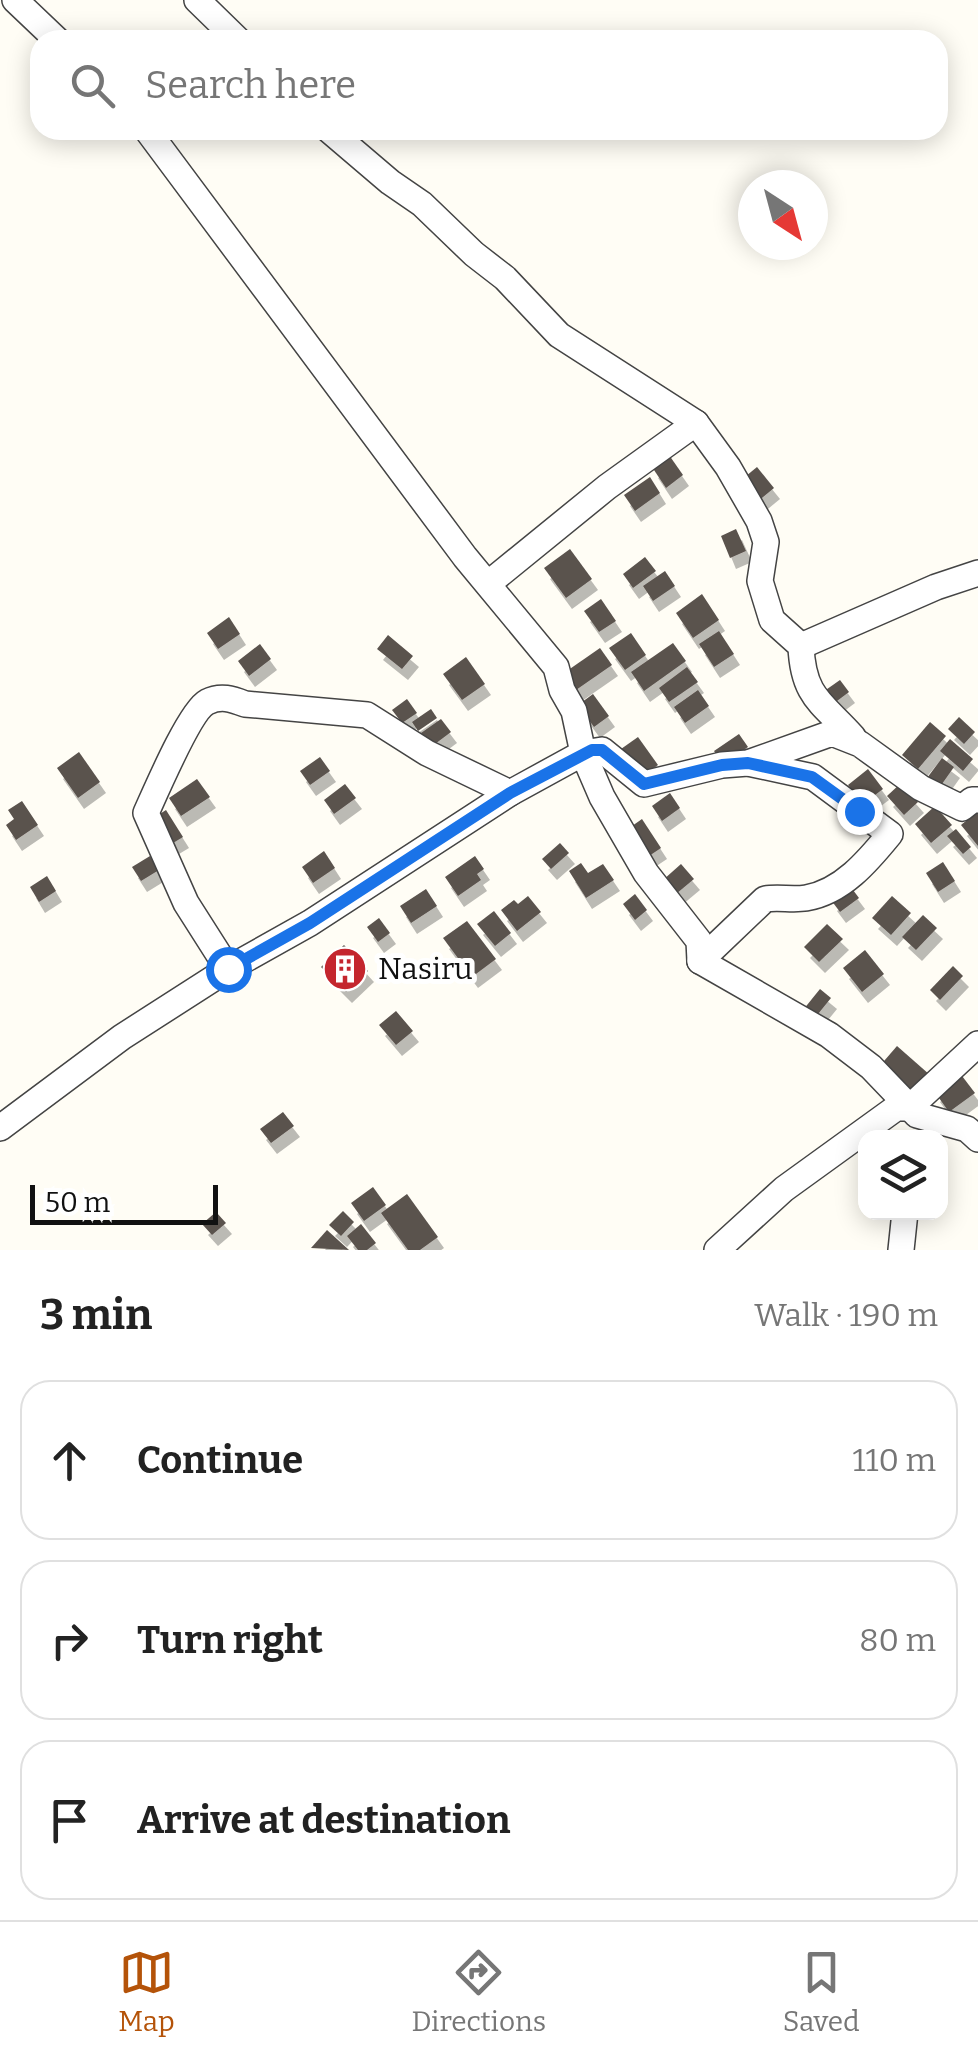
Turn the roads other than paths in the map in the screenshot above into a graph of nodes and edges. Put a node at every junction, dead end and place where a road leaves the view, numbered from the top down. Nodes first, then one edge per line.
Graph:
1 (16, 0) edge
2 (197, 0) edge
3 (47, 30) edge
4 (228, 30) edge
5 (154, 140) edge
6 (341, 140) edge
7 (696, 423) junction
8 (978, 573) edge
9 (489, 584) junction
10 (802, 646) junction
11 (860, 744) junction
12 (583, 753) junction
13 (748, 763) junction
14 (510, 793) junction
15 (978, 800) edge
16 (700, 962) junction
17 (228, 969) junction
18 (978, 1044) edge
19 (912, 1120) edge
20 (0, 1128) edge
21 (978, 1139) edge
22 (904, 1220) edge
23 (717, 1250) edge
24 (902, 1250) edge

1 - 3 street
2 - 4 street
5 - 9 street
6 - 7 street
7 - 9 street
7 - 10 street
8 - 10 street
9 - 12 street
10 - 11 street
11 - 13 street
11 - 15 street
12 - 13 street
12 - 14 street
12 - 16 street
13 - 16 street
14 - 17 street
14 - 17 street
16 - 19 street
17 - 20 street
18 - 19 street
19 - 21 street
19 - 23 street
22 - 24 street

